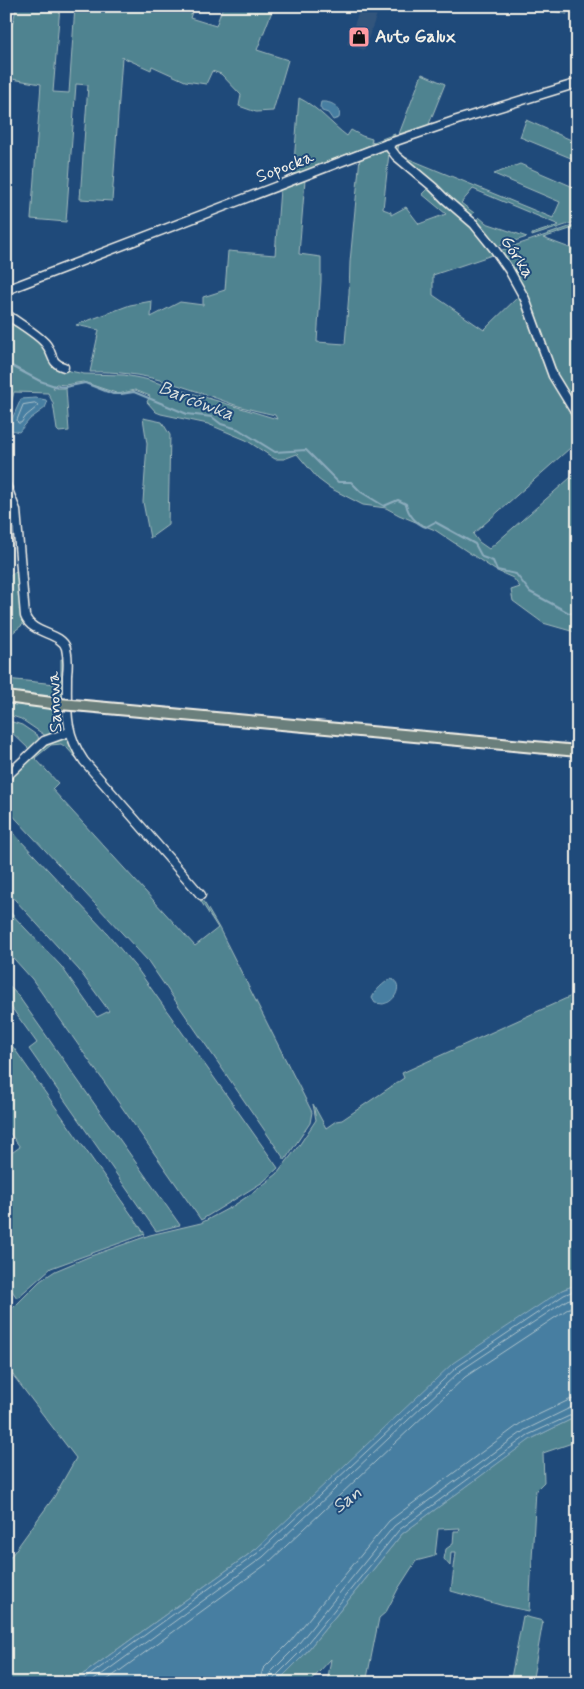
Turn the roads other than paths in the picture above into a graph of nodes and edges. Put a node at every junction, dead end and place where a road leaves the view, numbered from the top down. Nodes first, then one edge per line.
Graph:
1 (578, 83) edge
2 (387, 144) junction
3 (6, 290) edge
4 (6, 314) edge
5 (64, 367) dead end
6 (578, 417) edge
7 (6, 485) edge
8 (6, 697) edge
9 (69, 732) junction
10 (578, 751) edge
11 (6, 777) edge
12 (201, 895) dead end

1 - 2 street, Sopocka
2 - 3 street, Sopocka
2 - 6 street, Górka
4 - 5 street
7 - 9 street, Sanowa
8 - 10 main road, bridge
9 - 11 street
9 - 12 street, Sanowa

